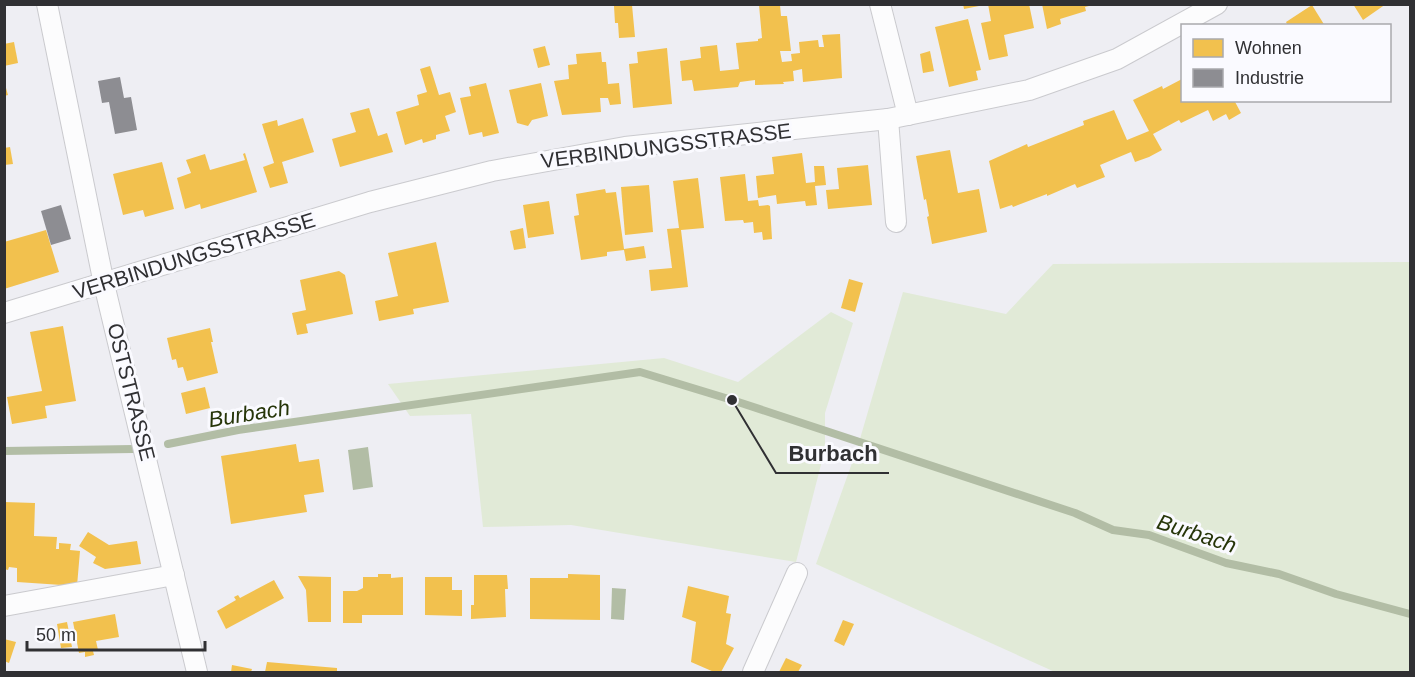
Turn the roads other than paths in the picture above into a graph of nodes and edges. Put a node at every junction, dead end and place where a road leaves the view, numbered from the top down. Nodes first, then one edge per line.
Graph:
1 (47, 4) edge
2 (880, 4) edge
3 (1217, 4) edge
4 (908, 115) junction
5 (888, 119) junction
6 (896, 222) dead end
7 (104, 284) junction
8 (4, 313) edge
9 (797, 573) dead end
10 (174, 575) junction
11 (4, 606) edge
12 (197, 672) edge
13 (753, 672) edge

1 - 7 street, OSTSTRASSE
2 - 4 street
3 - 4 street, VERBINDUNGSSTRASSE
4 - 5 street, VERBINDUNGSSTRASSE
5 - 6 street
5 - 7 street, VERBINDUNGSSTRASSE
7 - 8 street, VERBINDUNGSSTRASSE
7 - 10 street, OSTSTRASSE
9 - 13 street
10 - 11 street
10 - 12 street, OSTSTRASSE

